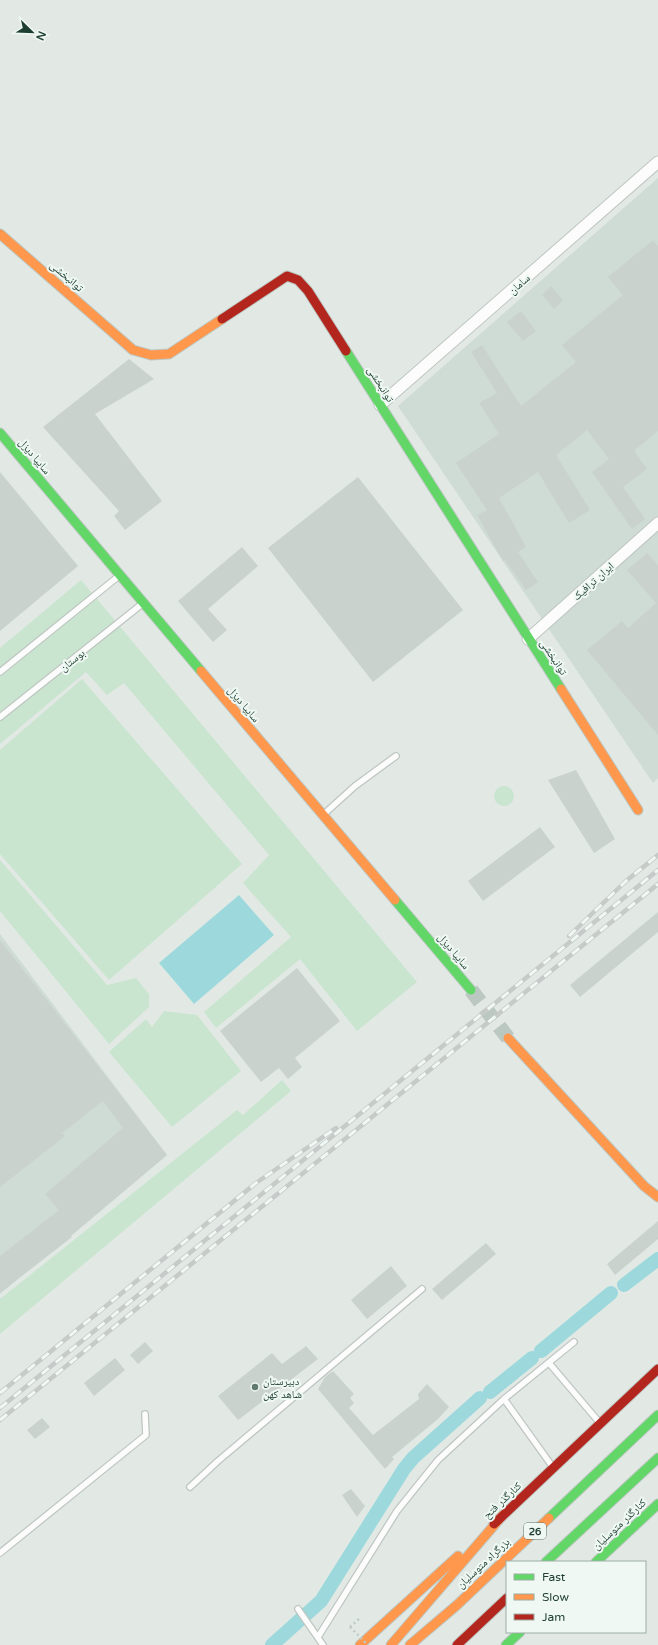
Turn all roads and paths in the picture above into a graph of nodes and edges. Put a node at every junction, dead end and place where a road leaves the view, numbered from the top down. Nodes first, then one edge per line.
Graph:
1 (658, 162) edge
2 (0, 234) edge
3 (380, 405) junction
4 (0, 433) edge
5 (658, 523) edge
6 (120, 575) junction
7 (143, 603) junction
8 (528, 639) junction
9 (0, 672) edge
10 (0, 717) edge
11 (396, 756) dead end
12 (638, 810) dead end
13 (323, 816) junction
14 (470, 990) tunnel mouth
15 (508, 1038) tunnel mouth
16 (656, 1200) edge
17 (422, 1289) dead end
18 (574, 1342) dead end
19 (549, 1363) junction
20 (658, 1369) edge
21 (504, 1399) junction
22 (145, 1414) dead end
23 (658, 1415) edge
24 (600, 1424) junction
25 (658, 1458) edge
26 (554, 1468) junction
27 (190, 1487) dead end
28 (658, 1504) edge
29 (503, 1515) junction
30 (0, 1553) edge
31 (547, 1561) edge
32 (597, 1561) edge
33 (506, 1599) edge
34 (298, 1609) dead end
35 (360, 1618) dead end
36 (519, 1633) edge
37 (318, 1637) junction
38 (323, 1645) edge
39 (360, 1645) edge
40 (368, 1645) edge
41 (391, 1645) edge
42 (410, 1645) edge
43 (457, 1645) edge
44 (506, 1645) edge

1 - 3 street, سامان
2 - 3 main road, توانبخشی
3 - 8 main road, توانبخشی
4 - 6 main road, سایپا دیزل
5 - 8 street, ایران ترافیک
6 - 7 main road, سایپا دیزل
6 - 9 lane
7 - 10 lane, بوستان
7 - 13 main road, سایپا دیزل
8 - 12 main road, توانبخشی
11 - 13 lane
13 - 14 main road, سایپا دیزل
15 - 16 main road
17 - 27 lane
18 - 19 lane
19 - 21 lane
19 - 24 lane
20 - 24 main road, کنارگذر فتح
21 - 26 lane
21 - 37 lane
22 - 30 lane
23 - 42 main road, بزرگراه متوسلیان / 26
24 - 26 main road, کنارگذر فتح
25 - 31 main road
26 - 29 main road, کنارگذر فتح
28 - 32 main road, کنارگذر متوسلیان
29 - 39 main road, کنارگذر فتح
29 - 41 main road
33 - 43 main road
34 - 37 lane
35 - 40 path, bridge
36 - 44 main road
37 - 38 lane

